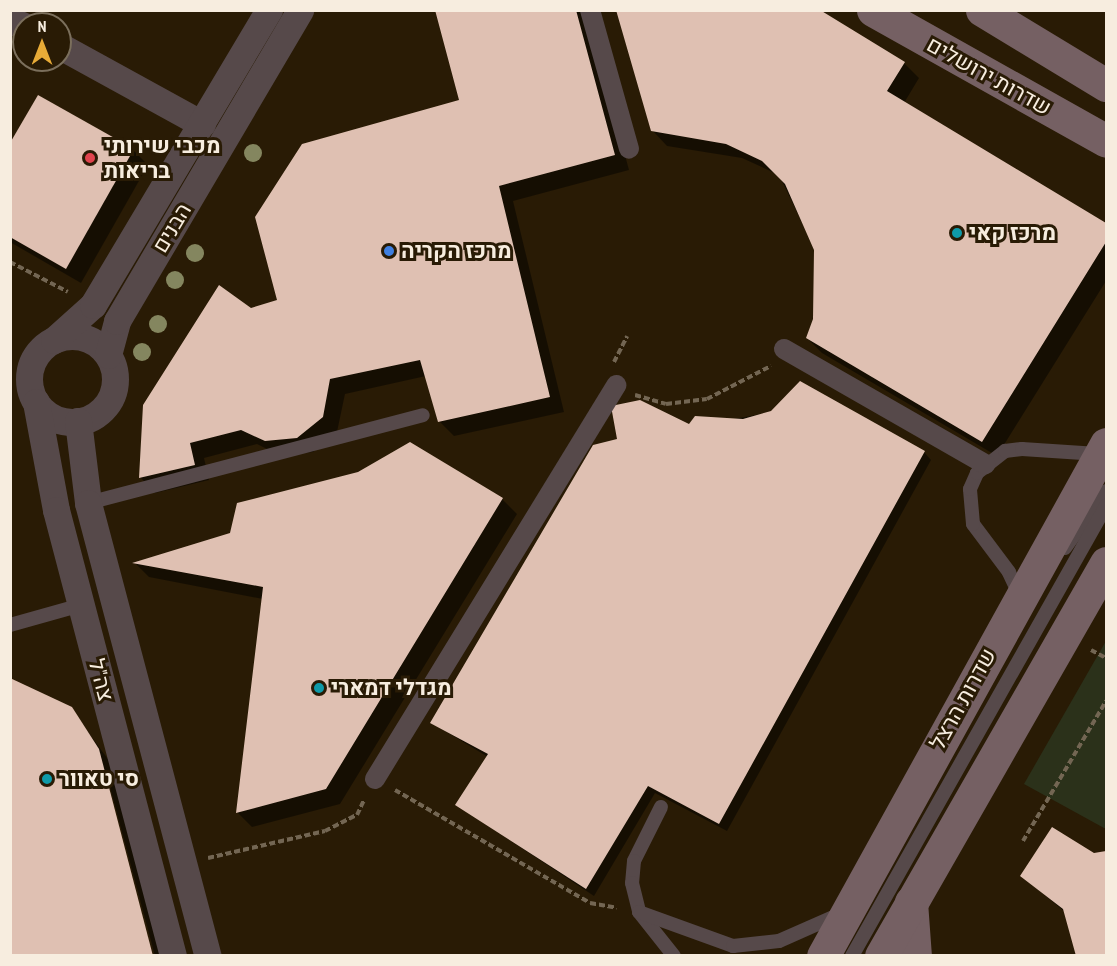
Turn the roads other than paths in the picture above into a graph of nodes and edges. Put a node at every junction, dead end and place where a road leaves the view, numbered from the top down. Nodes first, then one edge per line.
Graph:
1 (269, 10) edge
2 (300, 10) edge
3 (590, 10) edge
4 (873, 10) edge
5 (982, 10) edge
6 (72, 53) edge
7 (1107, 85) edge
8 (202, 124) junction
9 (1107, 141) edge
10 (629, 149) dead end
11 (54, 340) junction
12 (784, 349) road end
13 (108, 356) junction
14 (614, 376) road end
15 (25, 393) edge
16 (423, 415) dead end
17 (78, 421) junction
18 (1104, 449) edge
19 (985, 464) junction
20 (1107, 491) edge
21 (88, 503) junction
22 (1107, 506) edge
23 (1107, 563) edge
24 (1020, 596) junction
25 (81, 605) junction
26 (10, 625) edge
27 (991, 648) junction
28 (375, 779) road end
29 (661, 807) dead end
30 (911, 902) junction
31 (848, 910) junction
32 (639, 912) junction
33 (173, 956) edge
34 (208, 956) edge
35 (674, 956) edge
36 (823, 956) edge
37 (852, 956) edge
38 (881, 956) edge
39 (915, 956) edge

1 - 8 street, הבנים
2 - 13 street, הבנים
3 - 10 street
4 - 9 main road, שדרות ירושלים
5 - 7 main road
6 - 8 street
8 - 11 street, הבנים
11 - 13 street
11 - 15 street
12 - 19 street
13 - 17 street
14 - 28 street
15 - 17 street
15 - 25 street, צה"ל
16 - 21 lane
17 - 21 street, צה"ל
18 - 19 lane
18 - 24 main road, שדרות הרצל
19 - 24 lane
20 - 27 lane
21 - 34 street, צה"ל
22 - 37 lane
23 - 30 main road
24 - 27 main road, שדרות הרצל
25 - 26 lane
25 - 33 street, צה"ל
27 - 31 main road, שדרות הרצל
29 - 32 lane
30 - 38 main road
30 - 39 main road
31 - 32 lane
31 - 36 main road, שדרות הרצל
32 - 35 lane

